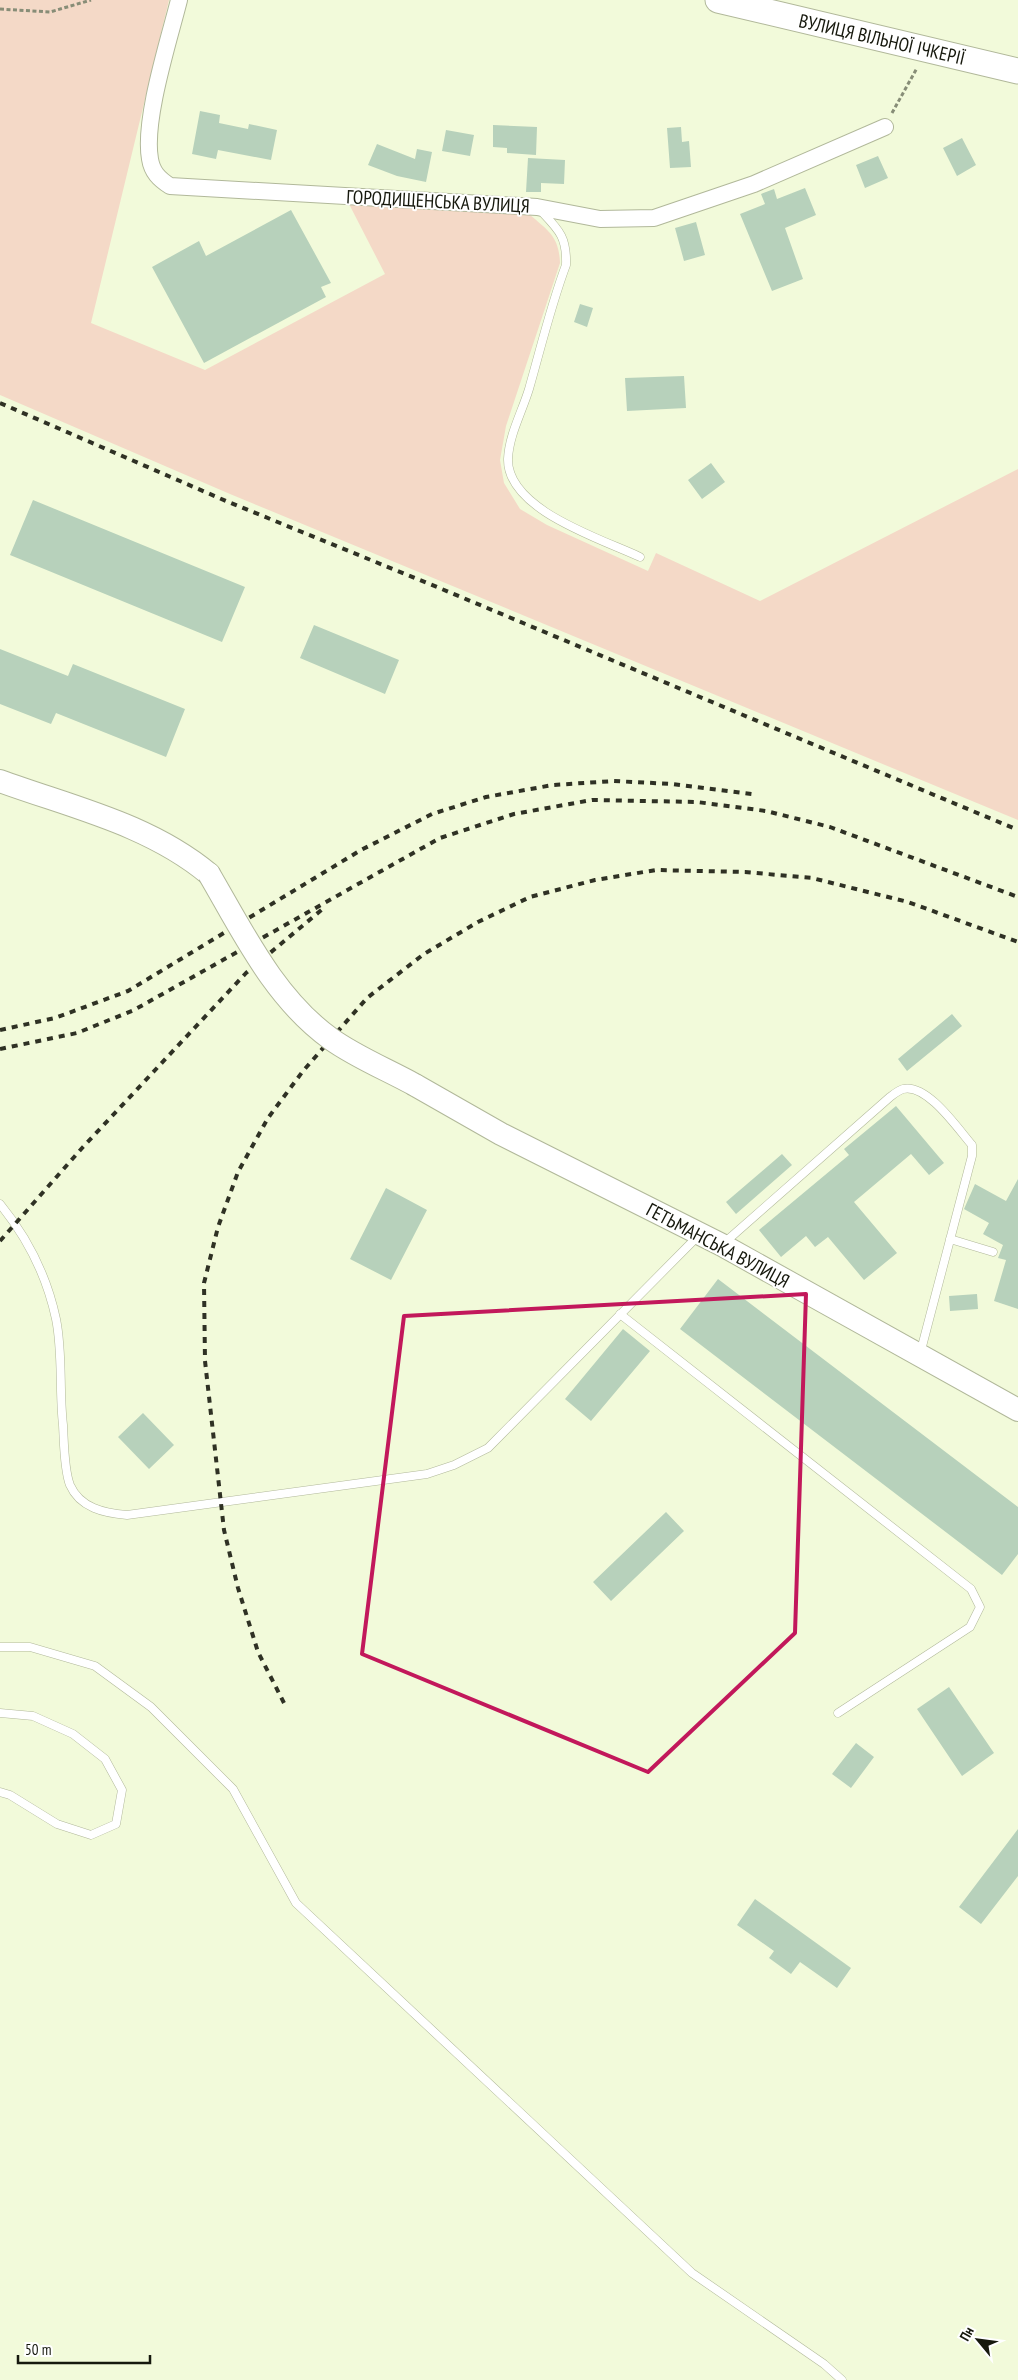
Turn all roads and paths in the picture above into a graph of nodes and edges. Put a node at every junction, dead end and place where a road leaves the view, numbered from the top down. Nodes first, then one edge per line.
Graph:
1 (91, 0) edge
2 (179, 0) edge
3 (718, 0) edge
4 (0, 9) edge
5 (928, 50) junction
6 (1018, 71) edge
7 (885, 127) joint
8 (537, 206) junction
9 (640, 557) dead end
10 (0, 781) edge
11 (0, 1204) edge
12 (700, 1234) junction
13 (950, 1239) junction
14 (722, 1245) junction
15 (992, 1252) dead end
16 (620, 1314) junction
17 (920, 1356) junction
18 (1018, 1410) edge
19 (0, 1648) edge
20 (0, 1712) edge
21 (838, 1713) dead end
22 (0, 1792) edge
23 (842, 2380) edge

1 - 4 path
2 - 8 street, ГОРОДИЩЕНСЬКА ВУЛИЦЯ
3 - 5 main road, ВУЛИЦЯ ВІЛЬНОЇ ІЧКЕРІЇ
5 - 6 main road, ВУЛИЦЯ ВІЛЬНОЇ ІЧКЕРІЇ
5 - 7 path
7 - 8 street, ГОРОДИЩЕНСЬКА ВУЛИЦЯ
8 - 9 lane
10 - 12 street, ГЕТЬМАНСЬКА ВУЛИЦЯ, bridge
11 - 16 lane
12 - 14 street, ГЕТЬМАНСЬКА ВУЛИЦЯ
12 - 16 lane
13 - 14 lane
13 - 15 lane
13 - 17 lane
14 - 17 street, ГЕТЬМАНСЬКА ВУЛИЦЯ
16 - 21 lane
17 - 18 street, ГЕТЬМАНСЬКА ВУЛИЦЯ
19 - 23 lane
20 - 22 lane

